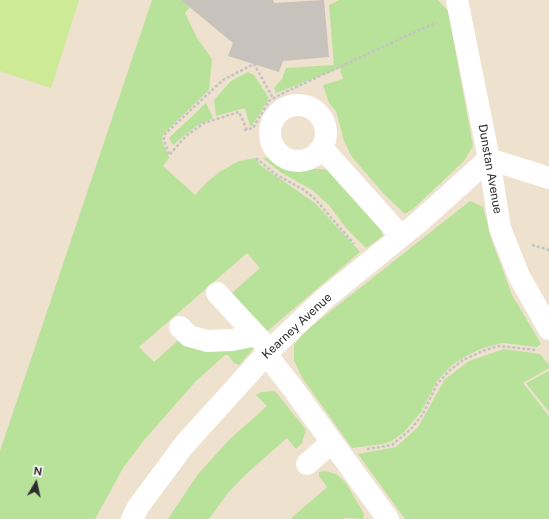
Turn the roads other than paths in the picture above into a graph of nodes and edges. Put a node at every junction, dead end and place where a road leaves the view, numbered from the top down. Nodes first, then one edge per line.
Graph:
1 (457, 0) edge
2 (322, 148) dead end
3 (489, 159) junction
4 (549, 178) edge
5 (401, 236) junction
6 (217, 291) dead end
7 (181, 325) dead end
8 (549, 329) edge
9 (255, 334) junction
10 (268, 352) junction
11 (336, 448) junction
12 (307, 464) dead end
13 (132, 519) edge
14 (388, 519) edge

1 - 3 street, Dunstan Avenue
2 - 5 street
3 - 4 street
3 - 5 street, Kearney Avenue
3 - 8 street, Dunstan Avenue
5 - 10 street, Kearney Avenue
6 - 9 street
7 - 9 street
9 - 10 street
10 - 11 street
10 - 13 street, Kearney Avenue
11 - 12 street
11 - 14 street

